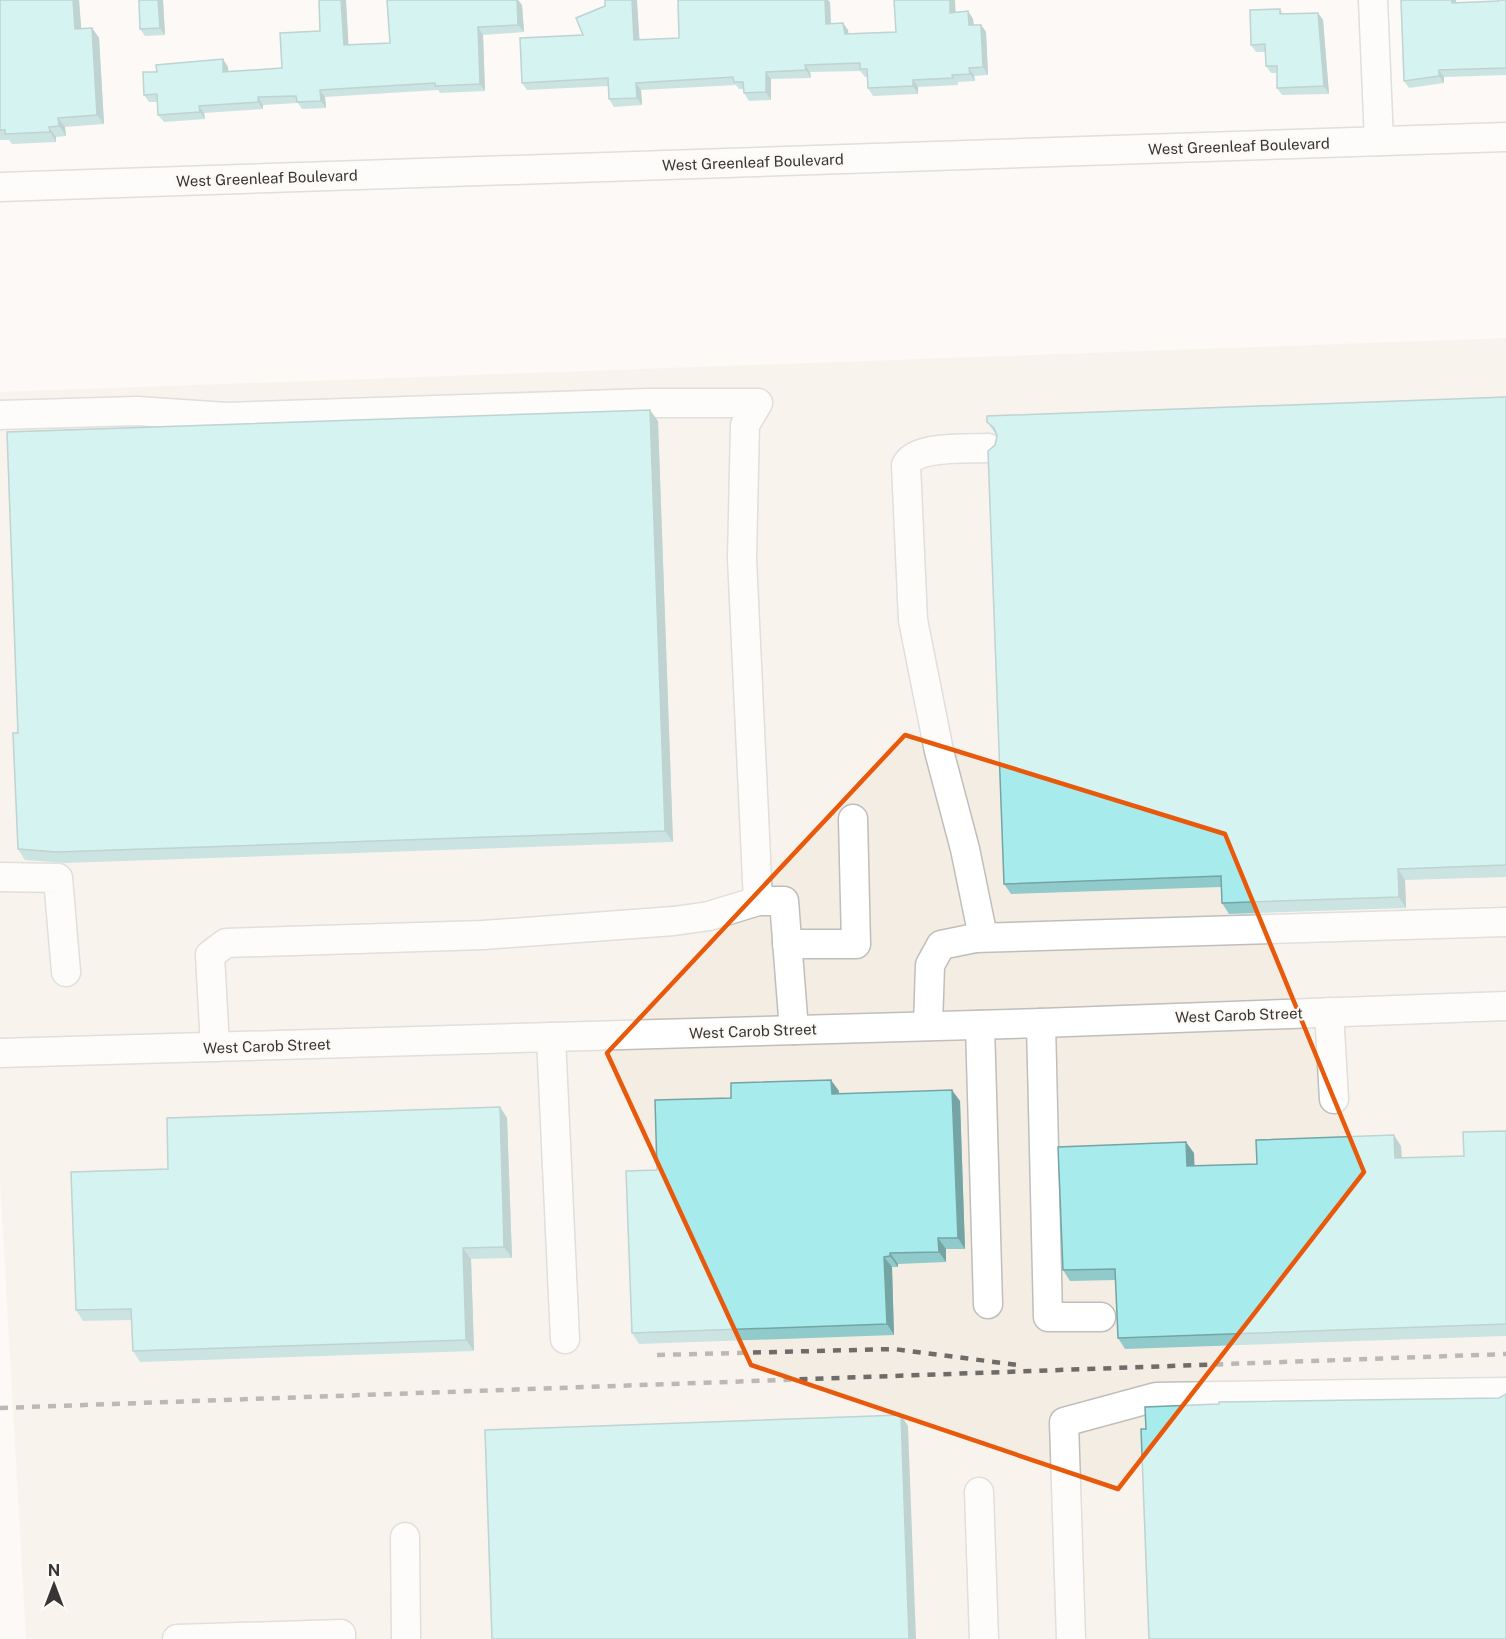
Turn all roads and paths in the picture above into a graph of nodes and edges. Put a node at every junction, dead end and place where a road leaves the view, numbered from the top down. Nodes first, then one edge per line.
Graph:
1 (1373, 0) edge
2 (1506, 137) edge
3 (1379, 141) junction
4 (0, 187) edge
5 (0, 415) edge
6 (988, 448) edge
7 (853, 819) dead end
8 (0, 877) edge
9 (758, 901) junction
10 (1506, 922) edge
11 (975, 938) junction
12 (787, 944) junction
13 (66, 972) dead end
14 (1506, 1006) edge
15 (1329, 1012) junction
16 (1041, 1023) junction
17 (980, 1024) junction
18 (928, 1026) junction
19 (794, 1030) junction
20 (550, 1037) junction
21 (215, 1047) junction
22 (0, 1053) edge
23 (1334, 1099) dead end
24 (988, 1304) dead end
25 (1101, 1317) dead end
26 (565, 1339) dead end
27 (1506, 1392) edge
28 (979, 1492) dead end
29 (405, 1537) dead end
30 (177, 1639) edge
31 (341, 1639) edge
32 (406, 1639) edge
33 (984, 1639) edge
34 (1071, 1639) edge

1 - 3 street
2 - 3 street, West Greenleaf Boulevard
3 - 4 street, West Greenleaf Boulevard
5 - 9 street
6 - 11 street
7 - 12 street
8 - 13 street
9 - 12 street
9 - 21 street
10 - 11 street
11 - 18 street
12 - 19 street
14 - 15 street, West Carob Street
15 - 16 street, West Carob Street
15 - 23 street
16 - 17 street, West Carob Street
16 - 25 street
17 - 18 street, West Carob Street
17 - 24 street
18 - 19 street, West Carob Street
19 - 20 street, West Carob Street
20 - 21 street, West Carob Street
20 - 26 street
21 - 22 street, West Carob Street
27 - 34 street
28 - 33 street
29 - 32 street
30 - 31 street

